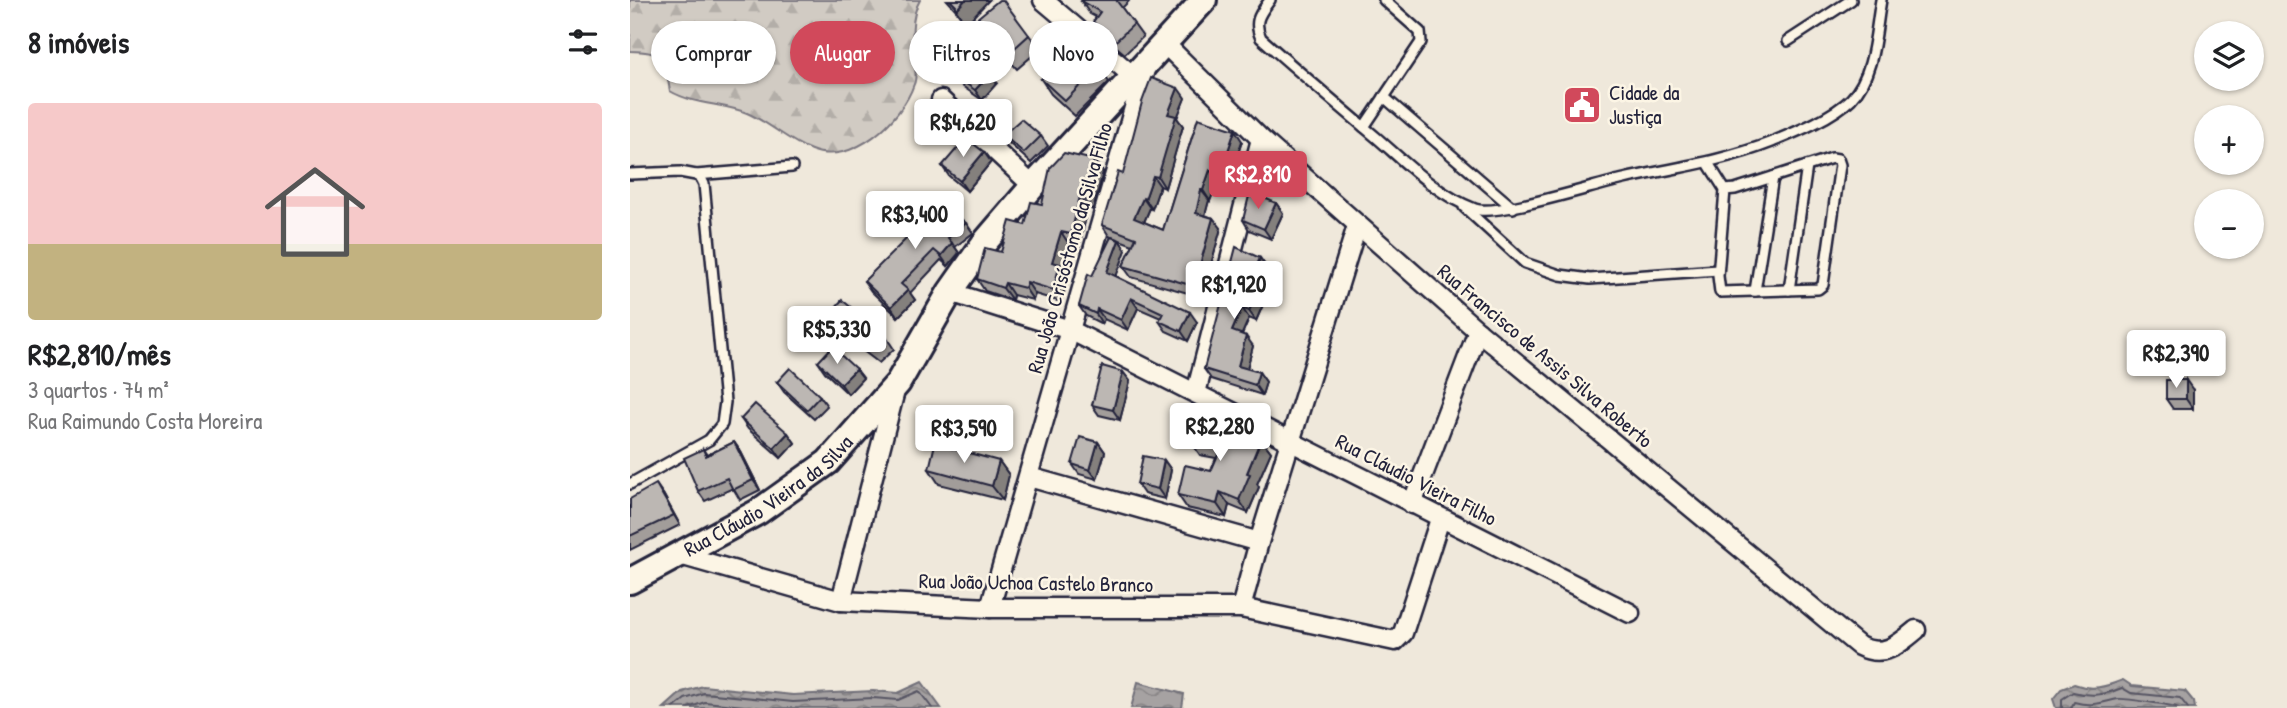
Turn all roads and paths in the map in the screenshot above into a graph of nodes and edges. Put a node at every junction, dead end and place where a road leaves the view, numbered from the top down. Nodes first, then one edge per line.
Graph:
1 (1043, 0) edge
2 (1204, 0) edge
3 (1270, 0) edge
4 (1384, 0) edge
5 (1851, 0) edge
6 (1881, 0) edge
7 (1788, 41) dead end
8 (1165, 44) junction
9 (1140, 70) junction
10 (1384, 97) junction
11 (941, 100) dead end
12 (1364, 127) junction
13 (1261, 139) junction
14 (1708, 163) junction
15 (1807, 166) junction
16 (792, 167) dead end
17 (630, 174) edge
18 (696, 174) junction
19 (1773, 177) junction
20 (1033, 186) junction
21 (1725, 190) junction
22 (1457, 200) junction
23 (1513, 208) junction
24 (1357, 226) junction
25 (1718, 270) junction
26 (1789, 290) junction
27 (1755, 291) junction
28 (950, 292) junction
29 (1070, 330) junction
30 (1478, 331) junction
31 (898, 383) junction
32 (1196, 393) junction
33 (1290, 441) junction
34 (1029, 477) junction
35 (630, 484) edge
36 (1412, 505) junction
37 (1440, 519) junction
38 (1259, 542) junction
39 (680, 555) junction
40 (630, 581) edge
41 (841, 601) junction
42 (990, 608) junction
43 (1241, 608) junction
44 (1630, 613) dead end
45 (1916, 630) dead end

1 - 9 street
2 - 8 street, Rua Cláudio Vieira da Silva
3 - 12 lane
4 - 10 lane
5 - 7 lane
6 - 14 lane
8 - 9 street, Rua Cláudio Vieira da Silva
8 - 13 street, Rua Francisco de Assis Silva Roberto
9 - 20 street, Rua Cláudio Vieira da Silva
9 - 29 street, Rua João Crisóstomo da Silva Filho
10 - 12 lane
10 - 23 lane
11 - 20 street
12 - 22 lane
13 - 24 street, Rua Francisco de Assis Silva Roberto
13 - 32 street
14 - 21 lane
14 - 23 lane
15 - 19 lane
15 - 26 lane
15 - 26 lane
16 - 18 lane
17 - 18 lane
18 - 35 lane
19 - 21 lane
19 - 27 lane
20 - 28 street, Rua Cláudio Vieira da Silva
21 - 25 lane
22 - 23 lane
22 - 25 lane
24 - 30 street, Rua Francisco de Assis Silva Roberto
24 - 33 street
25 - 27 lane
26 - 27 lane
28 - 29 street, Rua Cláudio Vieira Filho
28 - 31 street, Rua Cláudio Vieira da Silva
29 - 32 street, Rua Cláudio Vieira Filho
29 - 34 street, Rua João Crisóstomo da Silva Filho
30 - 36 street
30 - 45 street, Rua Francisco de Assis Silva Roberto
31 - 39 street, Rua Cláudio Vieira da Silva
31 - 41 street
32 - 33 street, Rua Cláudio Vieira Filho
33 - 36 street, Rua Cláudio Vieira Filho
33 - 38 street
34 - 38 street
34 - 42 street, Rua João Crisóstomo da Silva Filho
36 - 37 street, Rua Cláudio Vieira Filho
37 - 43 street, Rua João Uchoa Castelo Branco
37 - 44 street, Rua Cláudio Vieira Filho
38 - 43 street
39 - 40 street, Rua Cláudio Vieira da Silva
39 - 41 street, Rua João Uchoa Castelo Branco
41 - 42 street, Rua João Uchoa Castelo Branco
42 - 43 street, Rua João Uchoa Castelo Branco

